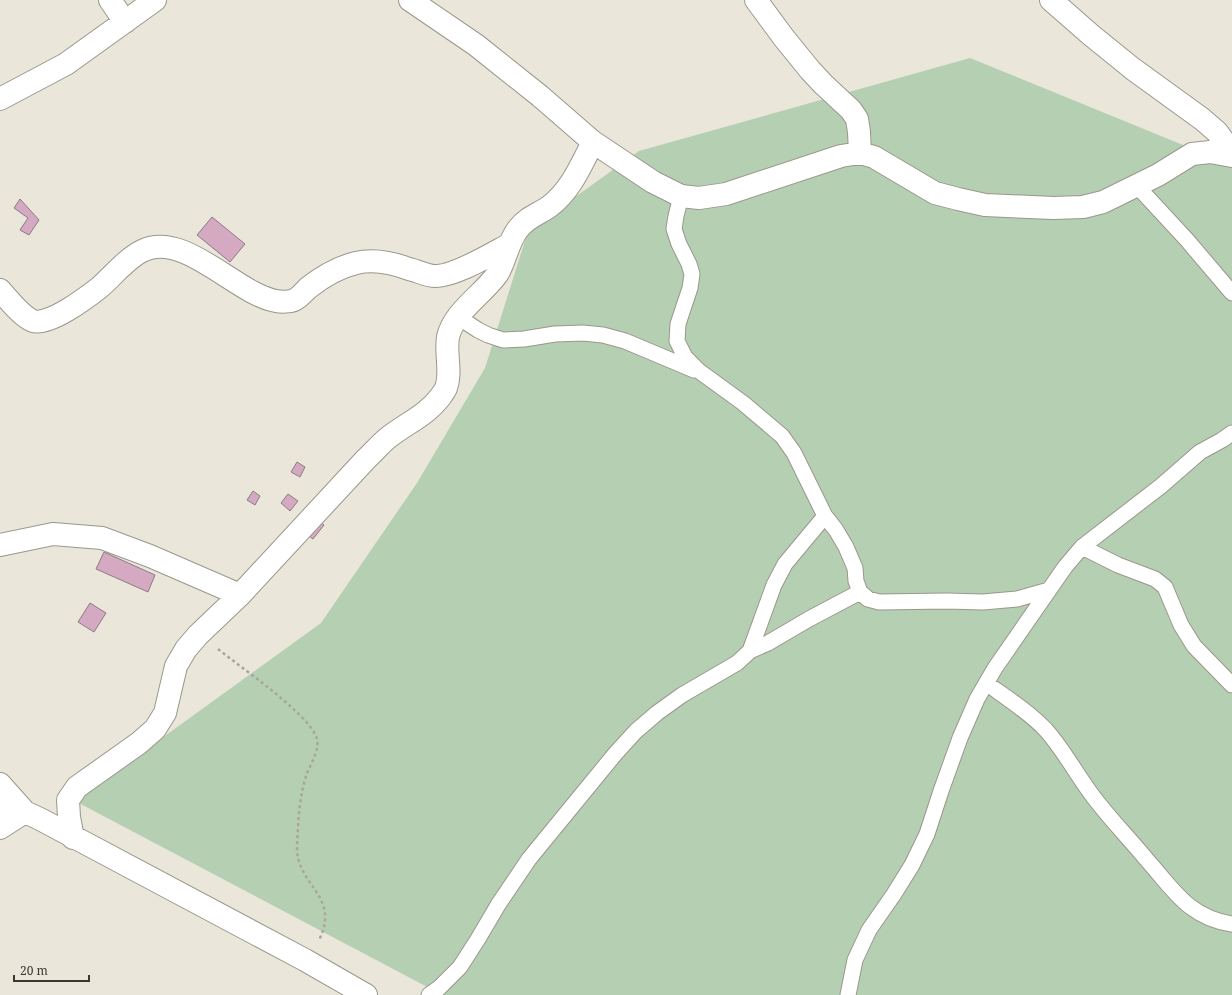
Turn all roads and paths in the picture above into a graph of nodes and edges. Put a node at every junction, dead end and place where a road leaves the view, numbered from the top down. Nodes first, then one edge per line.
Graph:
1 (110, 0) edge
2 (155, 0) edge
3 (410, 0) edge
4 (756, 0) edge
5 (1051, 0) edge
6 (125, 22) junction
7 (0, 99) edge
8 (593, 142) junction
9 (860, 153) junction
10 (1232, 154) edge
11 (1137, 186) junction
12 (681, 196) junction
13 (510, 244) junction
14 (0, 290) edge
15 (1232, 293) edge
16 (458, 317) junction
17 (699, 371) junction
18 (1232, 433) edge
19 (825, 516) junction
20 (0, 545) edge
21 (1082, 547) junction
22 (1049, 590) junction
23 (860, 592) junction
24 (240, 595) junction
25 (198, 635) junction
26 (750, 651) junction
27 (986, 683) junction
28 (1232, 685) edge
29 (0, 784) edge
30 (68, 800) junction
31 (0, 808) edge
32 (33, 815) junction
33 (0, 828) edge
34 (73, 838) junction
35 (1232, 924) edge
36 (305, 960) junction
37 (349, 989) edge
38 (366, 995) edge
39 (429, 995) edge
40 (848, 995) edge

1 - 6 street
2 - 6 street
3 - 8 street
4 - 9 street
5 - 10 street
6 - 7 street
8 - 12 street
8 - 13 street
9 - 11 street
9 - 12 street
10 - 11 street
11 - 15 lane
12 - 17 lane
13 - 14 street
13 - 16 street
16 - 17 lane
16 - 24 street
17 - 19 lane
18 - 21 lane
19 - 23 lane
19 - 26 lane
20 - 24 street
21 - 22 lane
21 - 28 lane
22 - 23 lane
22 - 27 lane
23 - 26 lane
24 - 25 street
25 - 30 street
25 - 36 path
26 - 39 lane
27 - 35 lane
27 - 40 lane
29 - 32 street
30 - 32 street
30 - 34 street
31 - 32 street
32 - 33 street
32 - 34 street
34 - 36 street
36 - 37 street
37 - 38 street

